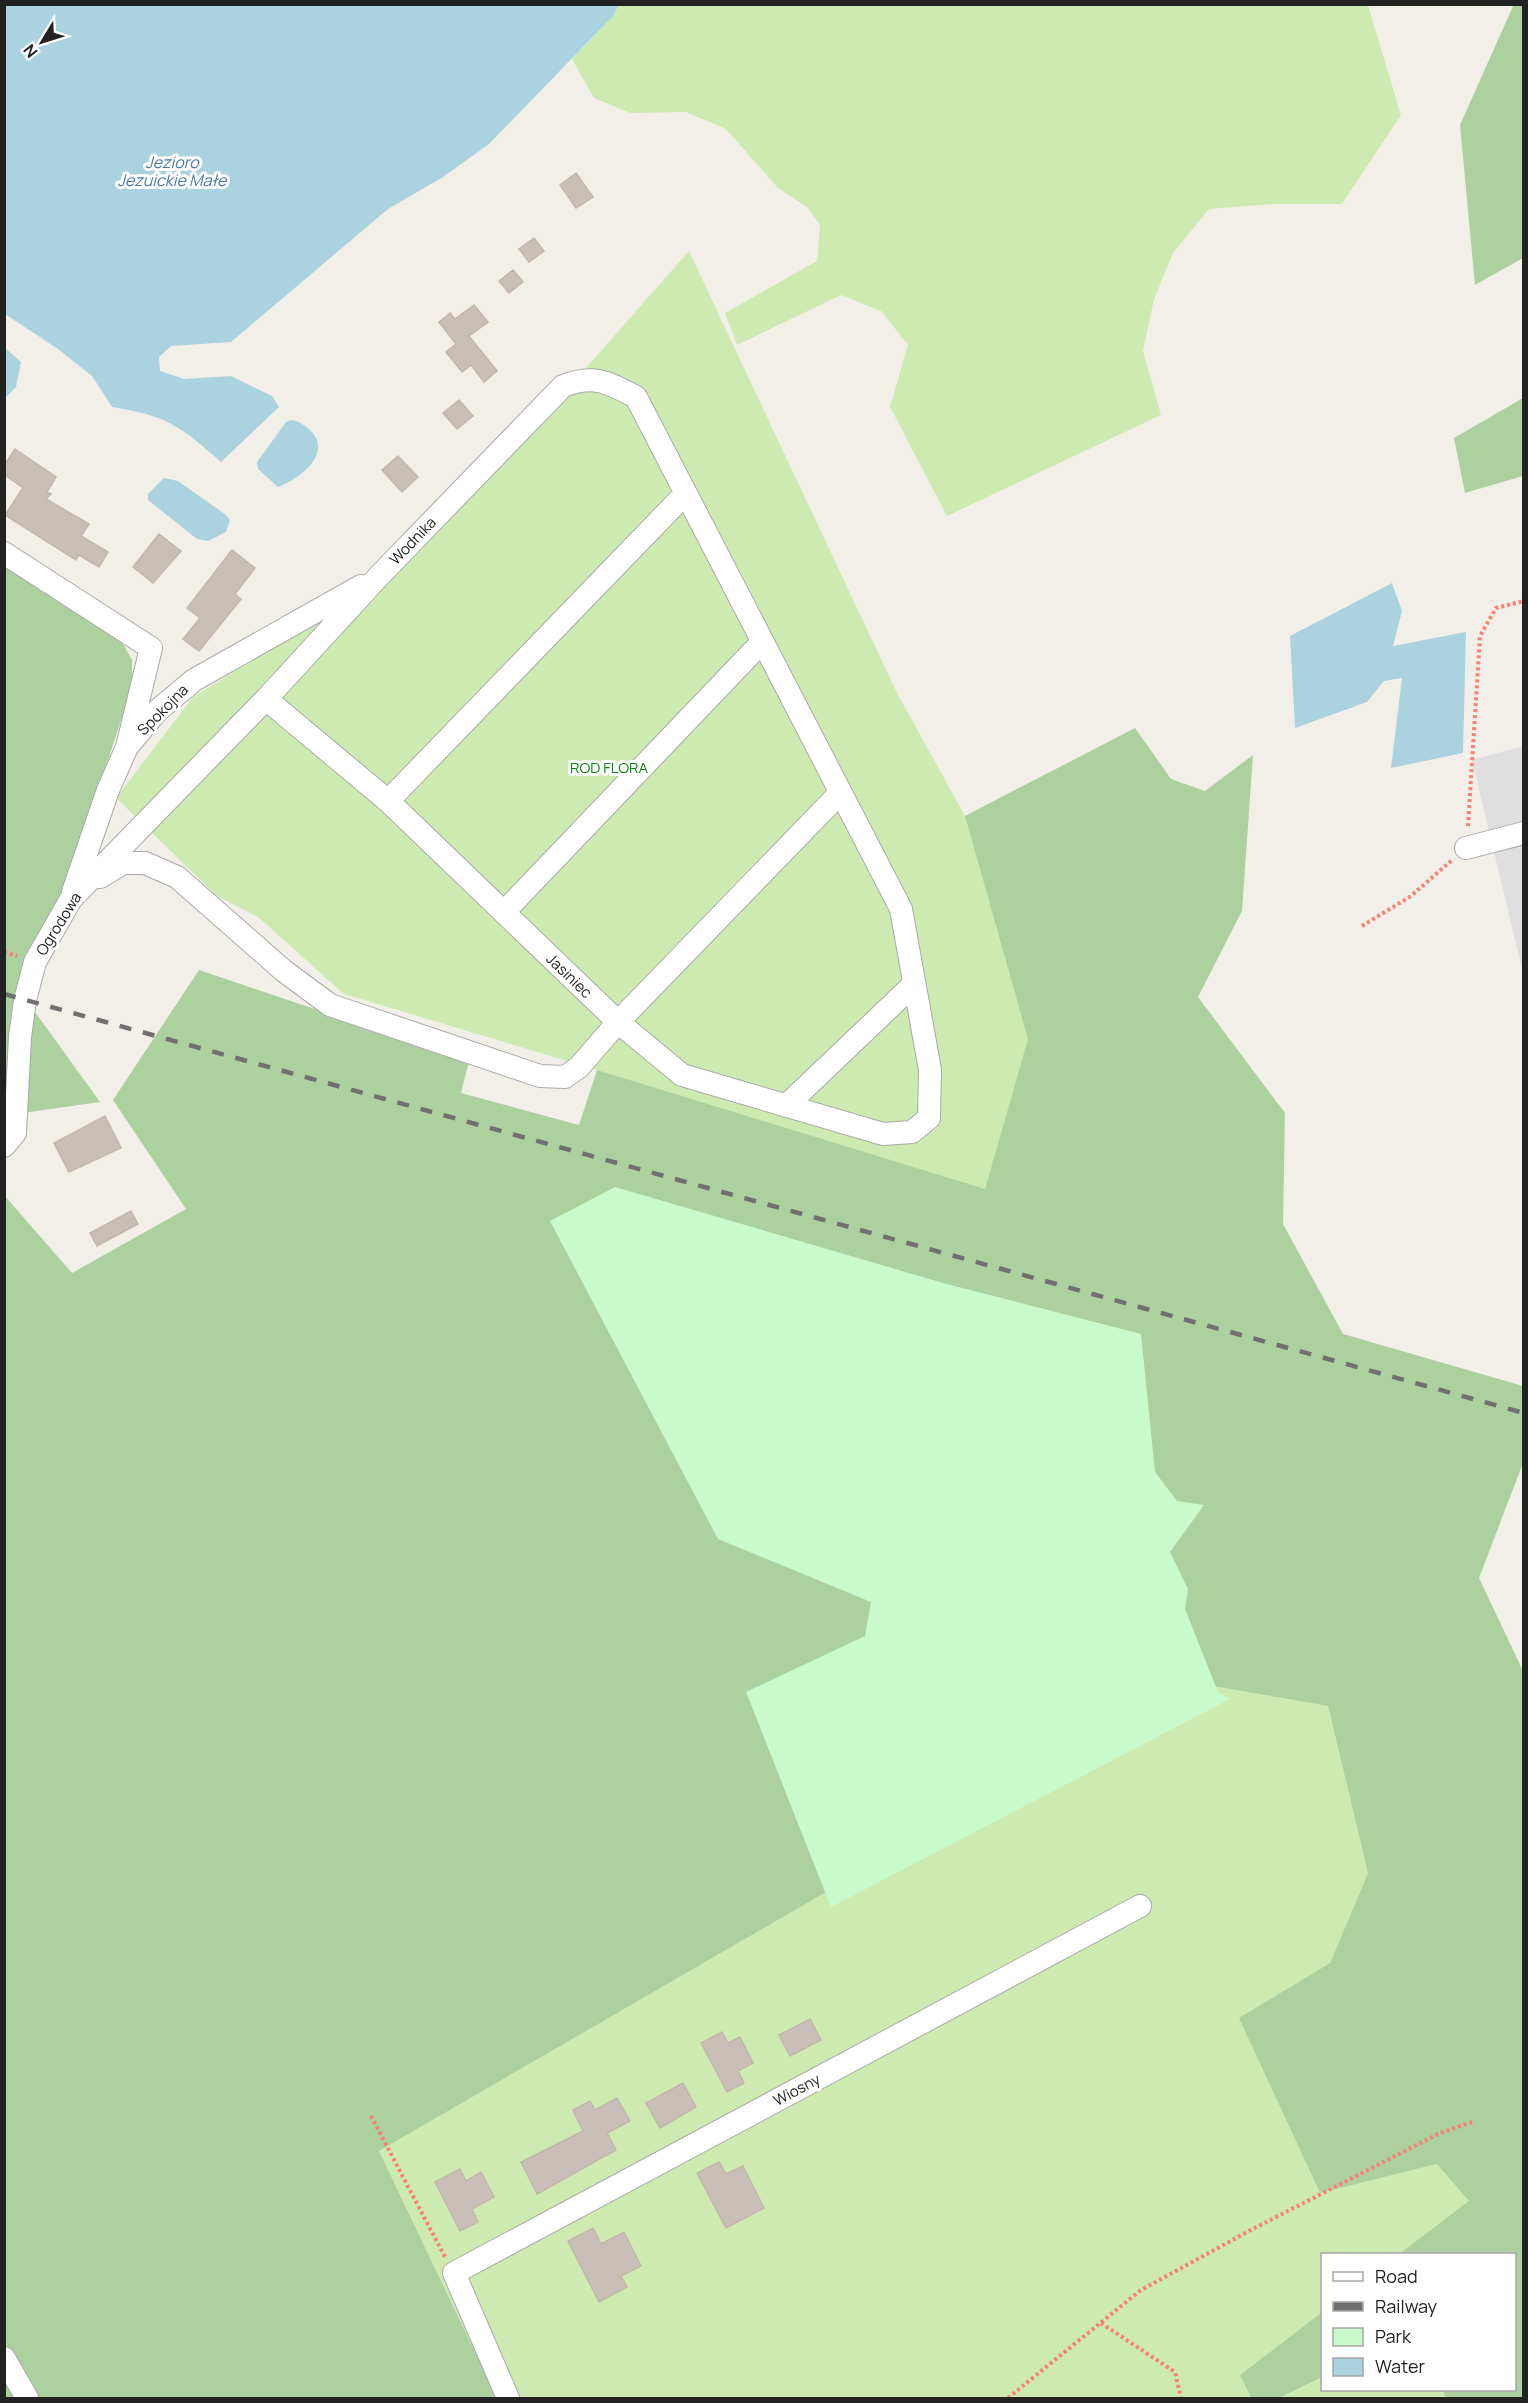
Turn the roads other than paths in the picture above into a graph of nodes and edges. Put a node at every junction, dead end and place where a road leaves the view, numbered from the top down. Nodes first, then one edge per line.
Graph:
1 (685, 494) junction
2 (4, 553) edge
3 (379, 576) junction
4 (762, 642) junction
5 (266, 699) junction
6 (127, 747) junction
7 (840, 793) junction
8 (388, 801) junction
9 (1524, 833) edge
10 (1466, 848) road end
11 (71, 899) junction
12 (504, 912) junction
13 (914, 984) junction
14 (618, 1022) junction
15 (786, 1106) junction
16 (4, 1146) edge
17 (1140, 1906) dead end
18 (4, 2358) edge
19 (27, 2398) edge
20 (508, 2398) edge

1 - 3 street, Wodnika
1 - 4 street
1 - 8 street
2 - 6 street, Spokojna
3 - 5 street, Wodnika
3 - 6 street, Spokojna
4 - 7 street
4 - 12 street
5 - 8 street, Jasiniec
5 - 11 street, Ogrodowa
6 - 11 street
7 - 13 street
7 - 14 street
8 - 12 street, Jasiniec
9 - 10 street
11 - 14 street
11 - 16 street, Ogrodowa
12 - 14 street, Jasiniec
13 - 15 street
13 - 15 street, Jasiniec
14 - 15 street, Jasiniec
17 - 20 street, Wiosny
18 - 19 street

